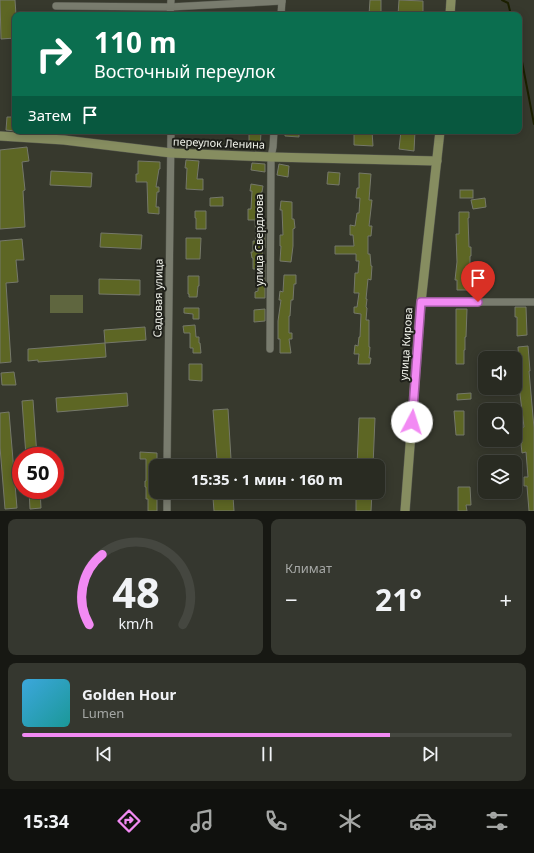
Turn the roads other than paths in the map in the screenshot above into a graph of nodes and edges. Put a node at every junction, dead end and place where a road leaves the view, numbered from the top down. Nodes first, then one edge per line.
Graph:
1 (451, 0) edge
2 (282, 1) edge
3 (171, 3) edge
4 (56, 6) dead end
5 (281, 12) edge
6 (450, 12) edge
7 (171, 134) edge
8 (274, 134) edge
9 (440, 134) edge
10 (0, 136) edge
11 (171, 154) junction
12 (271, 157) junction
13 (437, 161) junction
14 (421, 302) junction
15 (534, 302) edge
16 (270, 350) dead end
17 (167, 459) edge
18 (167, 499) edge
19 (167, 511) edge
20 (405, 511) edge

1 - 6 street
2 - 3 street
2 - 5 street
3 - 4 street
7 - 11 street, Садовая улица
8 - 12 street, улица Свердлова
9 - 13 street, улица Кирова
10 - 11 street, переулок Ленина
11 - 12 street, переулок Ленина
11 - 17 street, Садовая улица
12 - 13 street, переулок Ленина
12 - 16 street, улица Свердлова
13 - 14 street, улица Кирова
14 - 15 street
14 - 20 street, улица Кирова
18 - 19 street

